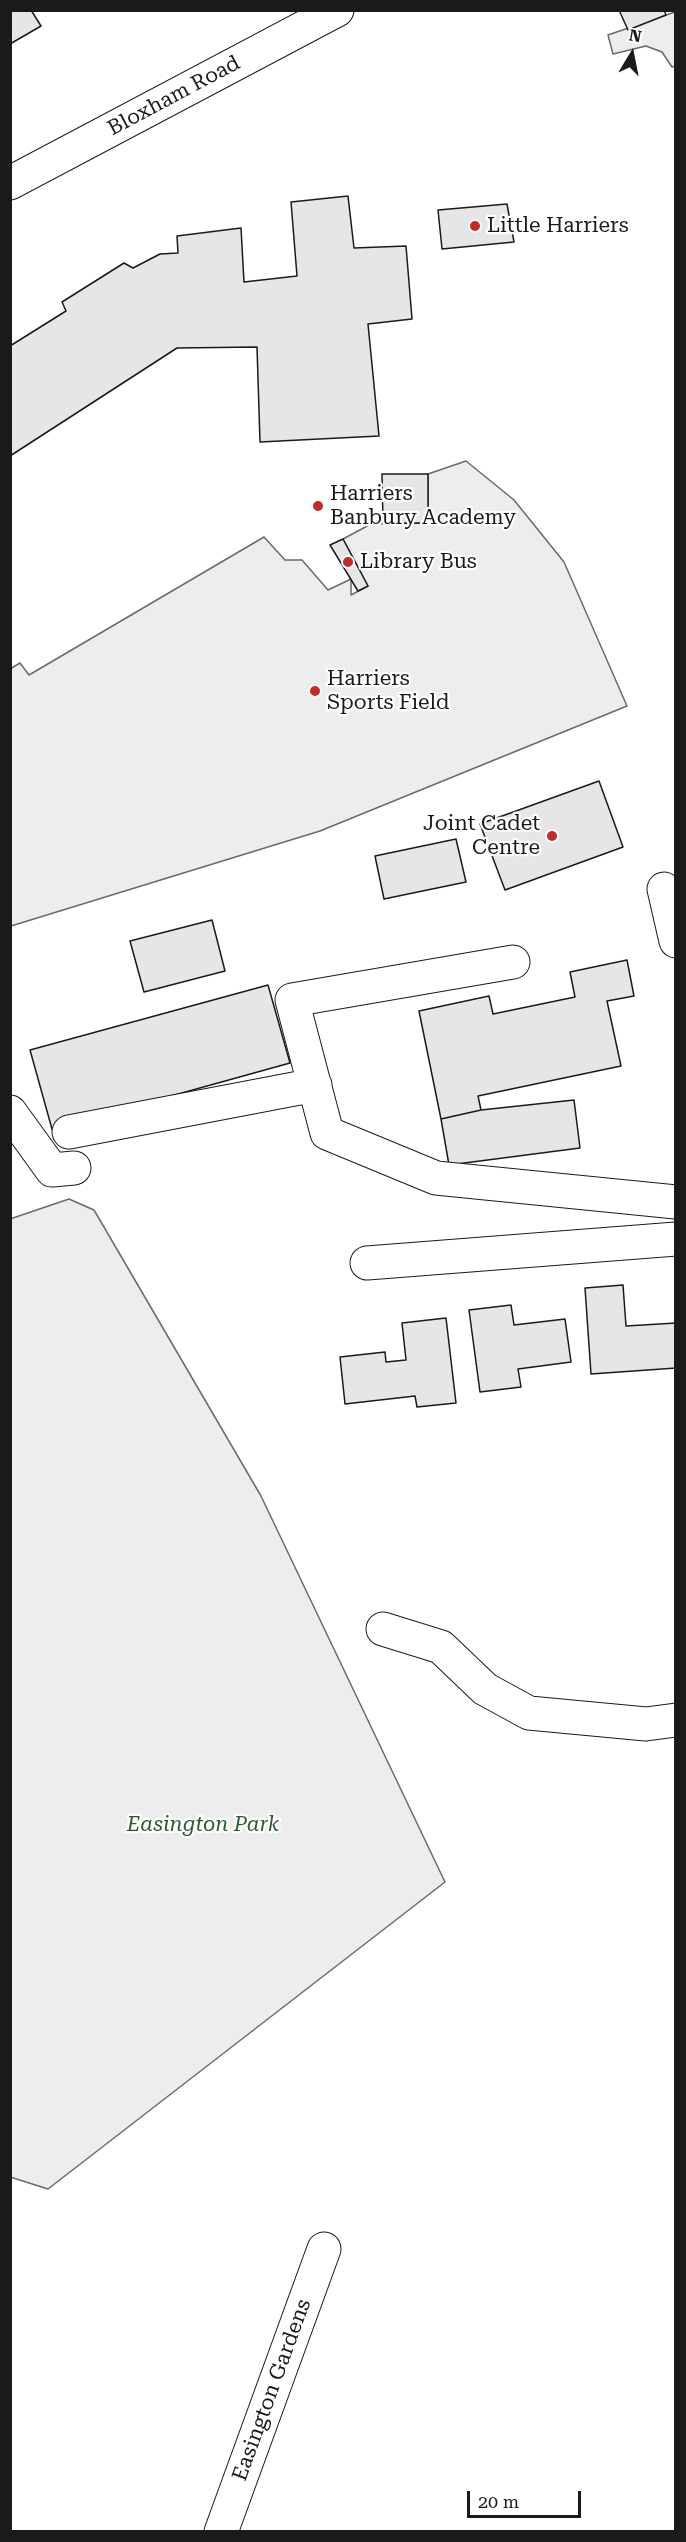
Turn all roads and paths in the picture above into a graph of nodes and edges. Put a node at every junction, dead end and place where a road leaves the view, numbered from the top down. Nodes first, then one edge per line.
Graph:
1 (320, 14) edge
2 (10, 183) edge
3 (664, 890) dead end
4 (675, 940) edge
5 (513, 962) dead end
6 (315, 1085) junction
7 (10, 1112) edge
8 (69, 1132) dead end
9 (63, 1169) dead end
10 (675, 1202) edge
11 (675, 1239) edge
12 (367, 1263) dead end
13 (383, 1629) dead end
14 (675, 1720) edge
15 (324, 2249) dead end
16 (221, 2532) edge

1 - 2 street, Bloxham Road
3 - 4 street
5 - 6 street
6 - 8 street
6 - 10 street
7 - 9 street
11 - 12 street
13 - 14 street
15 - 16 street, Easington Gardens

